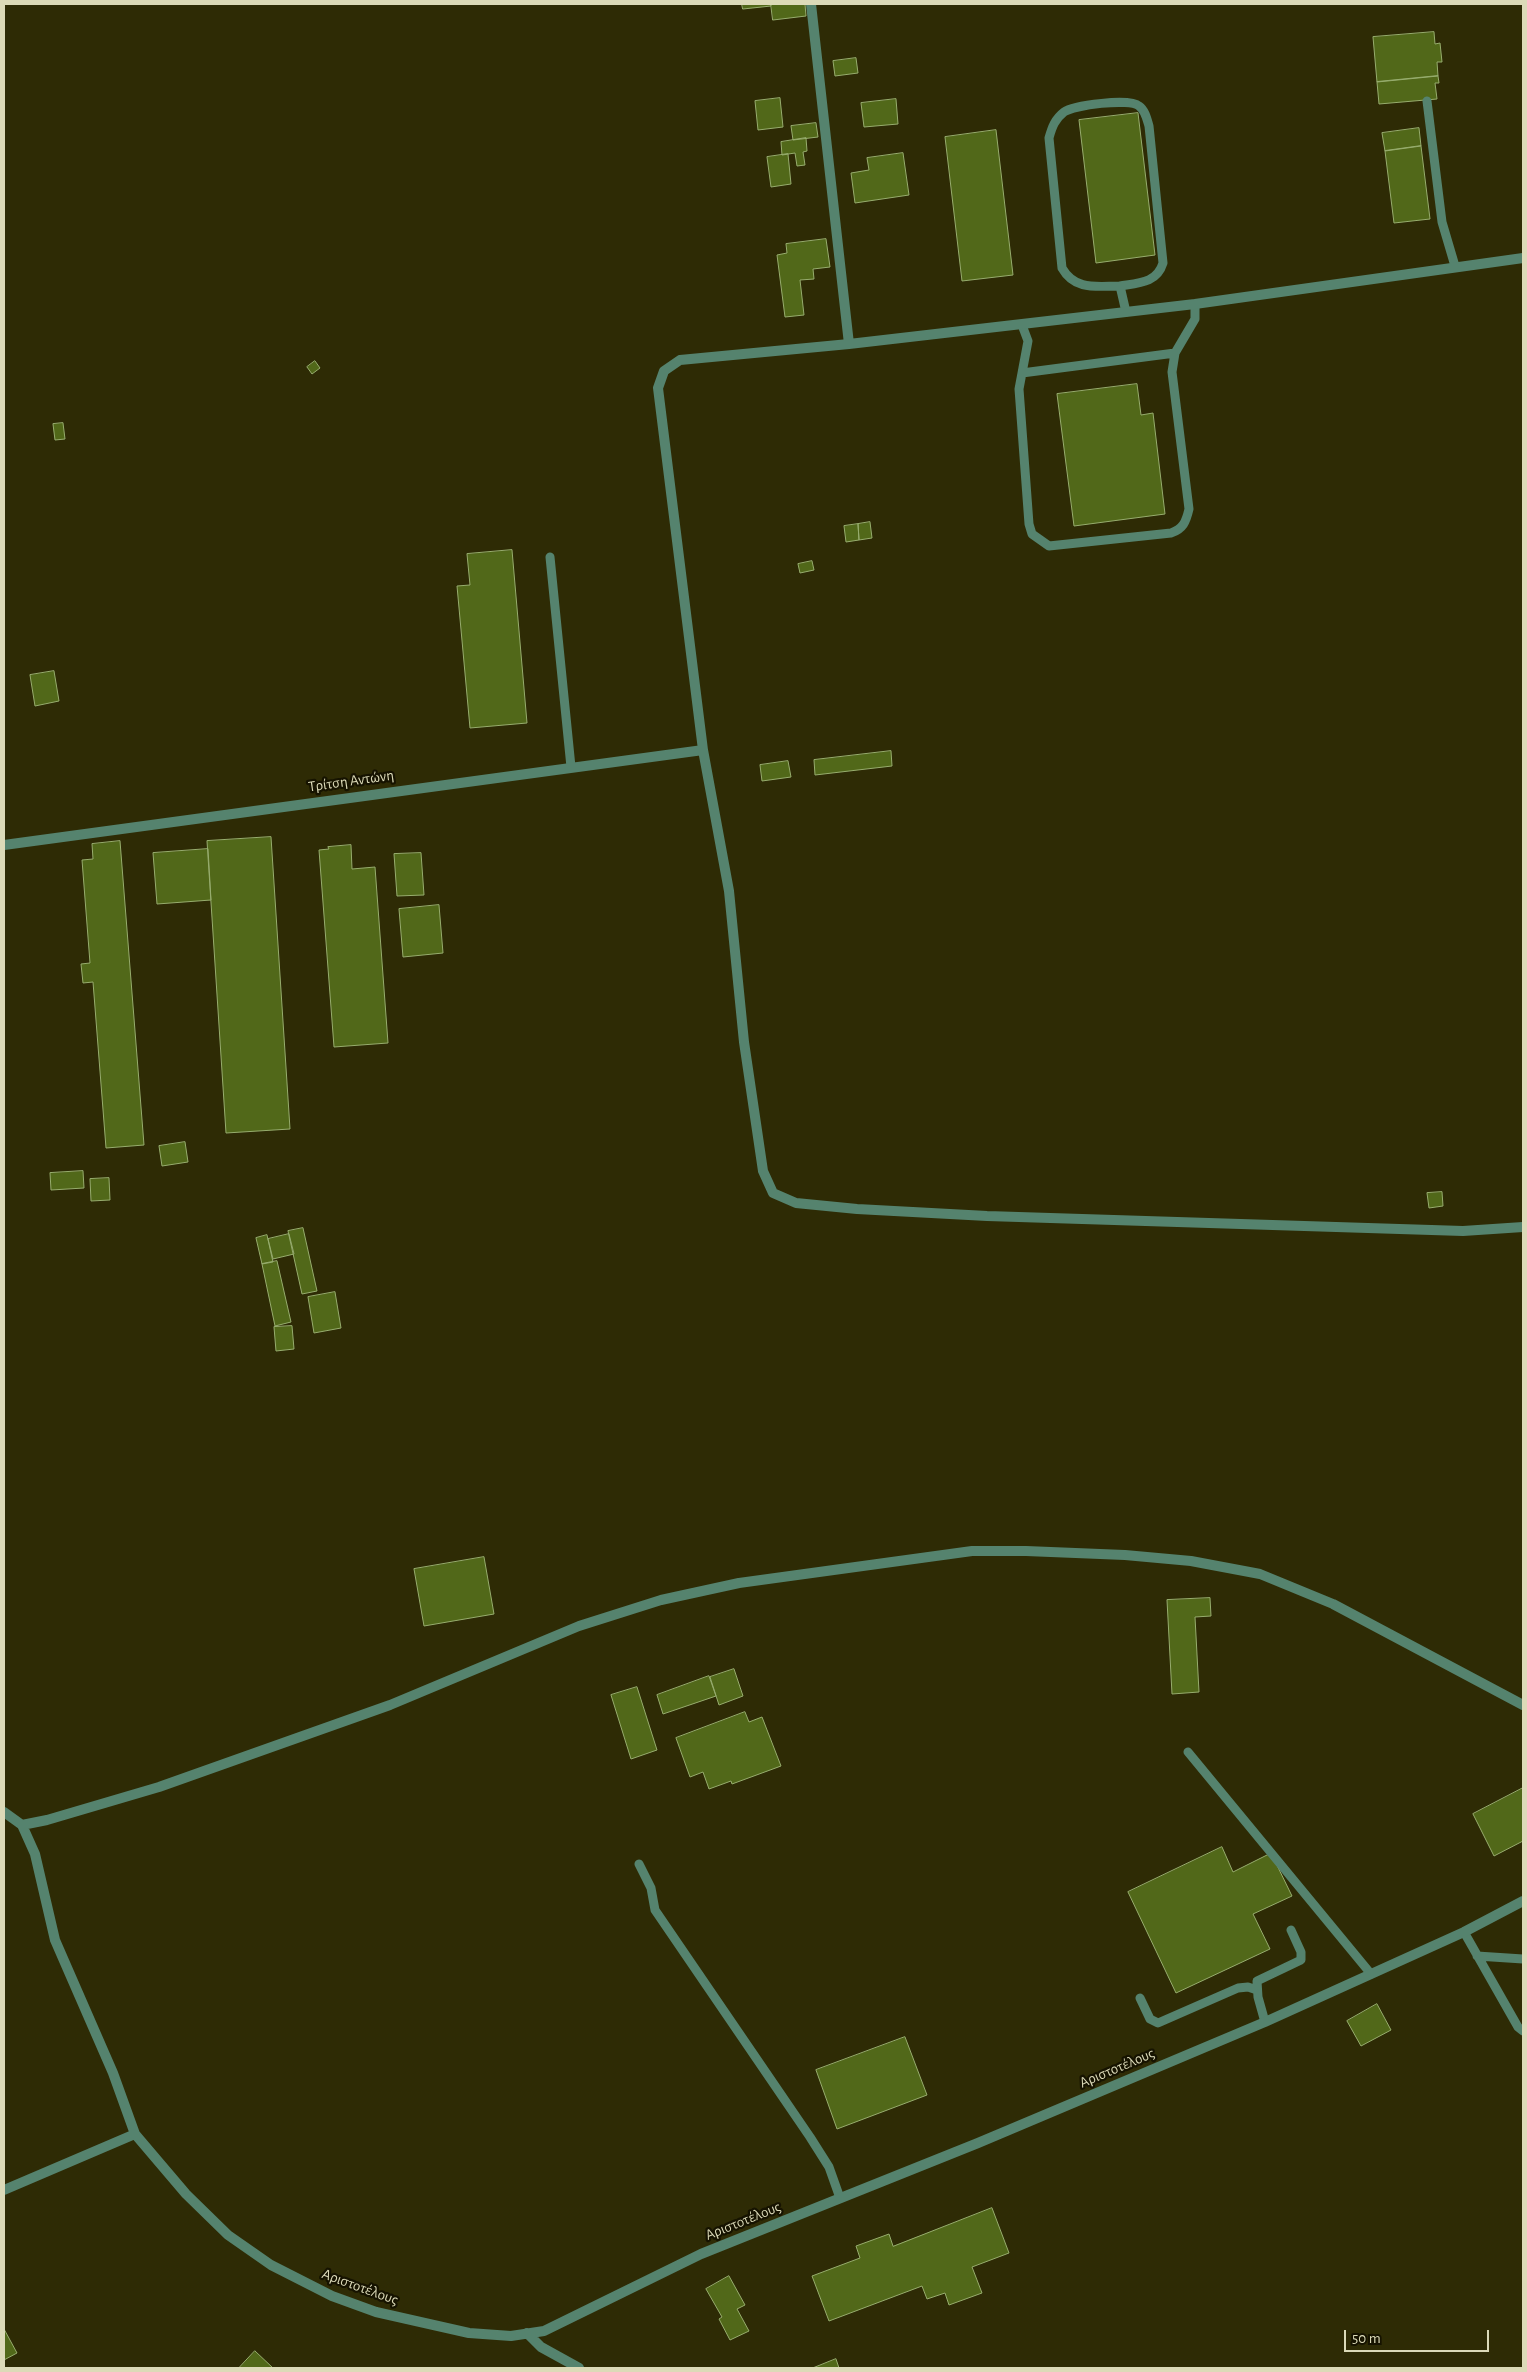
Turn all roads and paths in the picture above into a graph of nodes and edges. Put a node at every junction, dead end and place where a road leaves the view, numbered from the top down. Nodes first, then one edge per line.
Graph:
1 (811, 4) edge
2 (1427, 102) dead end
3 (1523, 258) edge
4 (1455, 266) junction
5 (1120, 286) junction
6 (1195, 304) junction
7 (1126, 312) junction
8 (1022, 325) junction
9 (849, 344) junction
10 (1175, 353) junction
11 (1022, 373) junction
12 (550, 557) dead end
13 (703, 750) junction
14 (571, 767) junction
15 (4, 845) edge
16 (1523, 1227) edge
17 (1523, 1705) edge
18 (1188, 1752) dead end
19 (4, 1812) edge
20 (22, 1825) junction
21 (639, 1864) dead end
22 (1523, 1902) edge
23 (1290, 1930) dead end
24 (1464, 1932) junction
25 (1477, 1956) junction
26 (1523, 1959) edge
27 (1372, 1974) junction
28 (1257, 1990) junction
29 (1140, 1998) dead end
30 (1265, 2022) junction
31 (1523, 2031) edge
32 (135, 2134) junction
33 (4, 2190) edge
34 (840, 2198) junction
35 (527, 2333) junction
36 (579, 2368) edge

1 - 9 street
2 - 4 lane
3 - 4 street
4 - 6 street
5 - 5 lane
5 - 7 lane
6 - 7 street
6 - 10 lane
7 - 8 street
8 - 9 street
8 - 11 lane
9 - 13 street
10 - 11 lane
10 - 11 lane
12 - 14 lane
13 - 14 street, Τρίτση Αντώνη
13 - 16 street
14 - 15 street, Τρίτση Αντώνη
17 - 20 street
18 - 27 lane
19 - 20 street
20 - 32 street
21 - 34 lane
22 - 24 street, Αριστοτέλους
23 - 28 lane
24 - 25 lane
24 - 27 street, Αριστοτέλους
25 - 26 lane
25 - 31 lane
27 - 30 street, Αριστοτέλους
28 - 29 lane
28 - 30 lane
30 - 34 street, Αριστοτέλους
32 - 33 street
32 - 35 street, Αριστοτέλους
34 - 35 street, Αριστοτέλους
35 - 36 street

